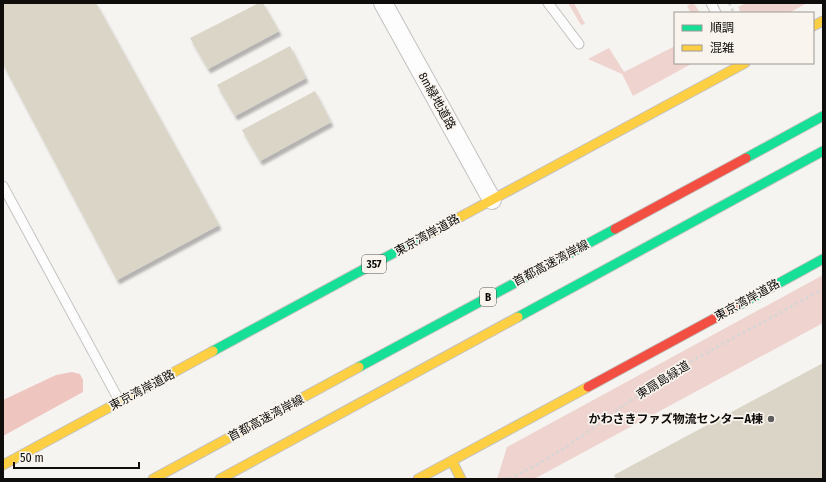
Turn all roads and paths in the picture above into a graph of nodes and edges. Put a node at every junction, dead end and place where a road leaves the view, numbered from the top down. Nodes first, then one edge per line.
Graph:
1 (383, 3) edge
2 (548, 3) edge
3 (711, 3) edge
4 (729, 3) edge
5 (716, 12) edge
6 (734, 12) edge
7 (823, 20) edge
8 (814, 25) edge
9 (579, 44) dead end
10 (742, 64) edge
11 (823, 116) edge
12 (823, 151) edge
13 (3, 186) edge
14 (492, 200) junction
15 (823, 258) edge
16 (823, 289) edge
17 (120, 402) junction
18 (452, 461) junction
19 (3, 465) edge
20 (153, 479) edge
21 (220, 479) edge
22 (418, 479) edge
23 (461, 479) edge
24 (509, 479) edge

1 - 14 street, 8m緑地道路
2 - 9 lane
3 - 5 lane
4 - 6 path
7 - 8 main road
10 - 14 main road, 東京湾岸道路 / 357
11 - 20 main road, 首都高速湾岸線 / B
12 - 21 main road
13 - 17 lane
14 - 17 main road, 東京湾岸道路 / 357
15 - 18 main road, 東京湾岸道路
16 - 24 path, 東扇島緑道
17 - 19 main road, 東京湾岸道路 / 357
18 - 22 main road, 東京湾岸道路
18 - 23 main road

